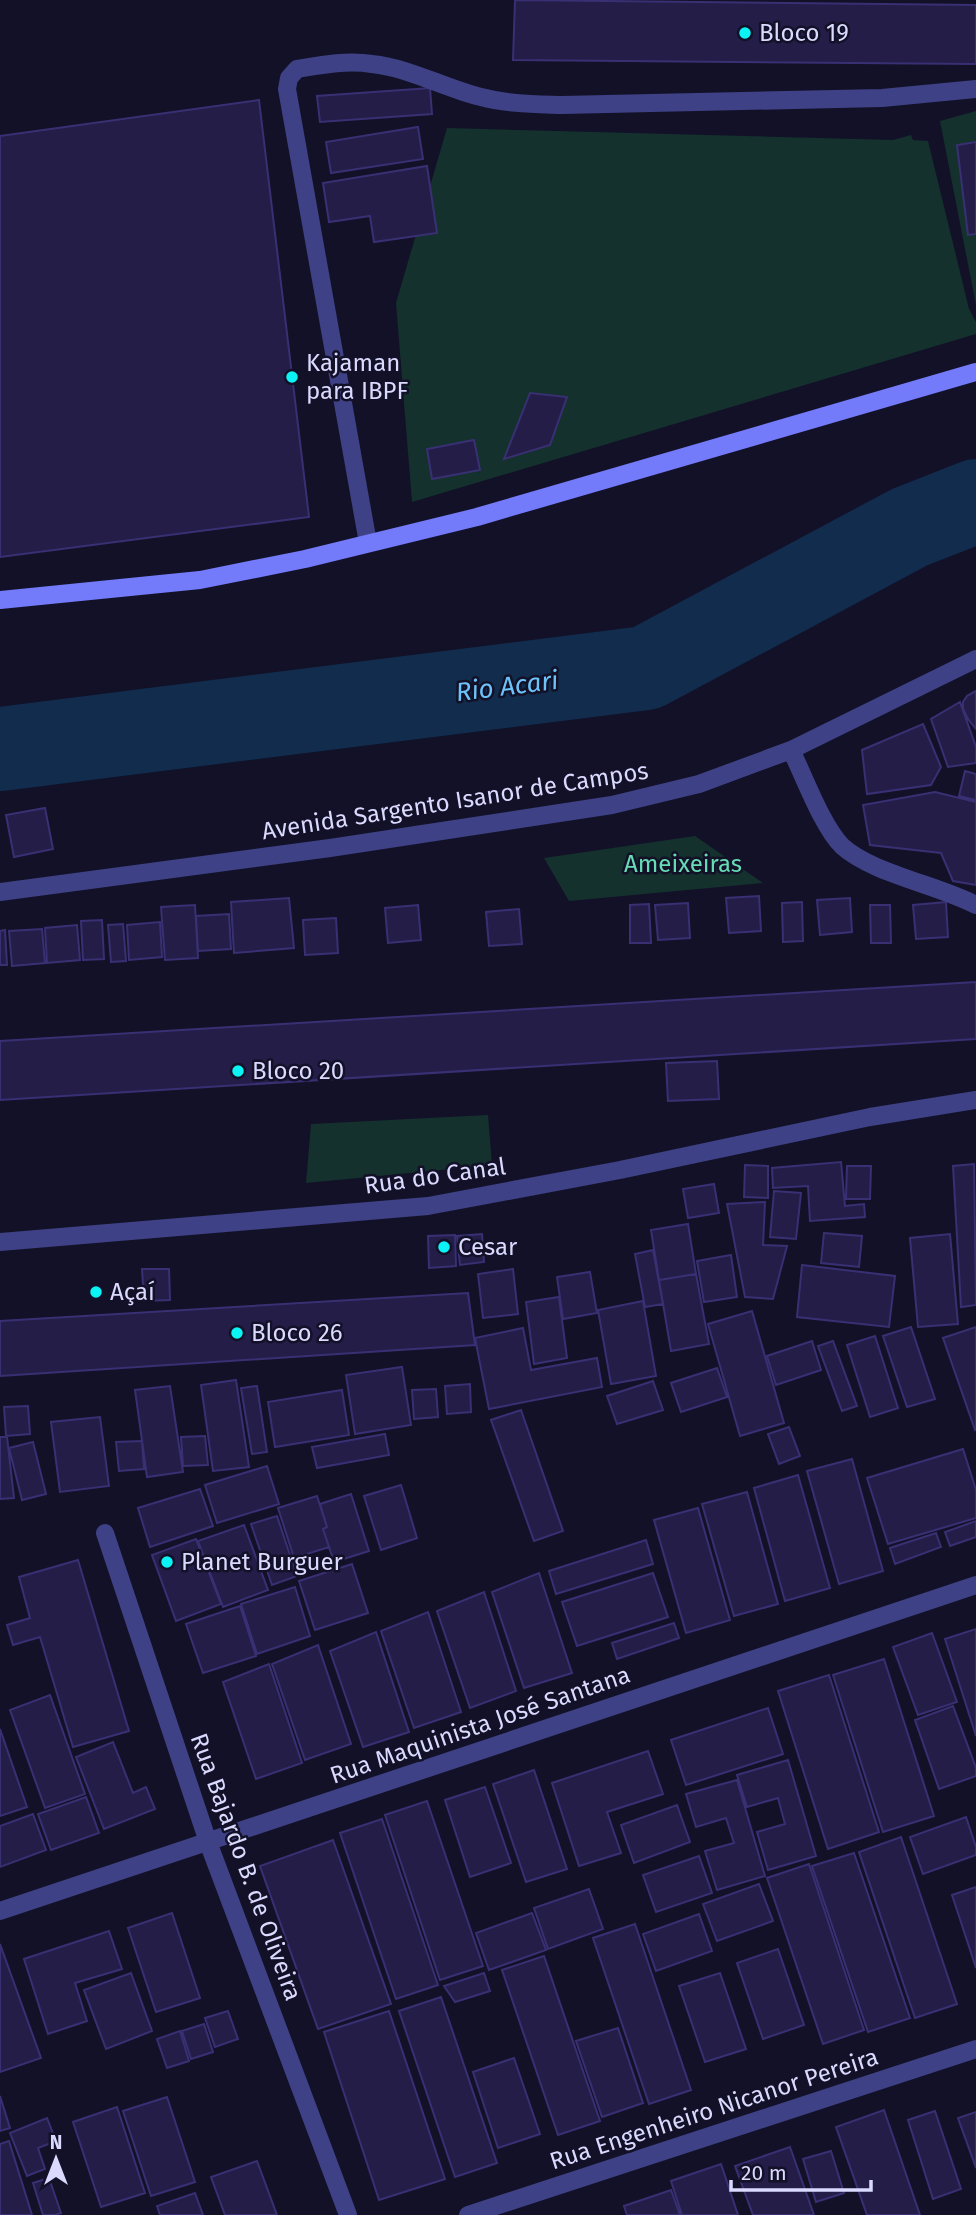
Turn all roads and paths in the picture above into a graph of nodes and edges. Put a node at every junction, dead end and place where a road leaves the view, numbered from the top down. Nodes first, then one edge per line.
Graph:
1 (976, 89) edge
2 (976, 372) edge
3 (368, 543) junction
4 (0, 600) edge
5 (976, 659) edge
6 (791, 750) junction
7 (0, 892) edge
8 (976, 905) edge
9 (976, 1100) edge
10 (0, 1242) edge
11 (105, 1534) dead end
12 (976, 1585) edge
13 (208, 1842) junction
14 (0, 1911) edge
15 (976, 2049) edge
16 (348, 2215) edge
17 (468, 2215) edge

1 - 3 street
2 - 3 street
3 - 4 street
5 - 6 street, Avenida Sargento Isanor de Campos
6 - 7 street, Avenida Sargento Isanor de Campos
6 - 8 street
9 - 10 street, Rua do Canal
11 - 13 street, Rua Bajardo B. de Oliveira
12 - 13 street, Rua Maquinista José Santana
13 - 14 street, Rua Maquinista José Santana
13 - 16 street, Rua Bajardo B. de Oliveira
15 - 17 street, Rua Engenheiro Nicanor Pereira

